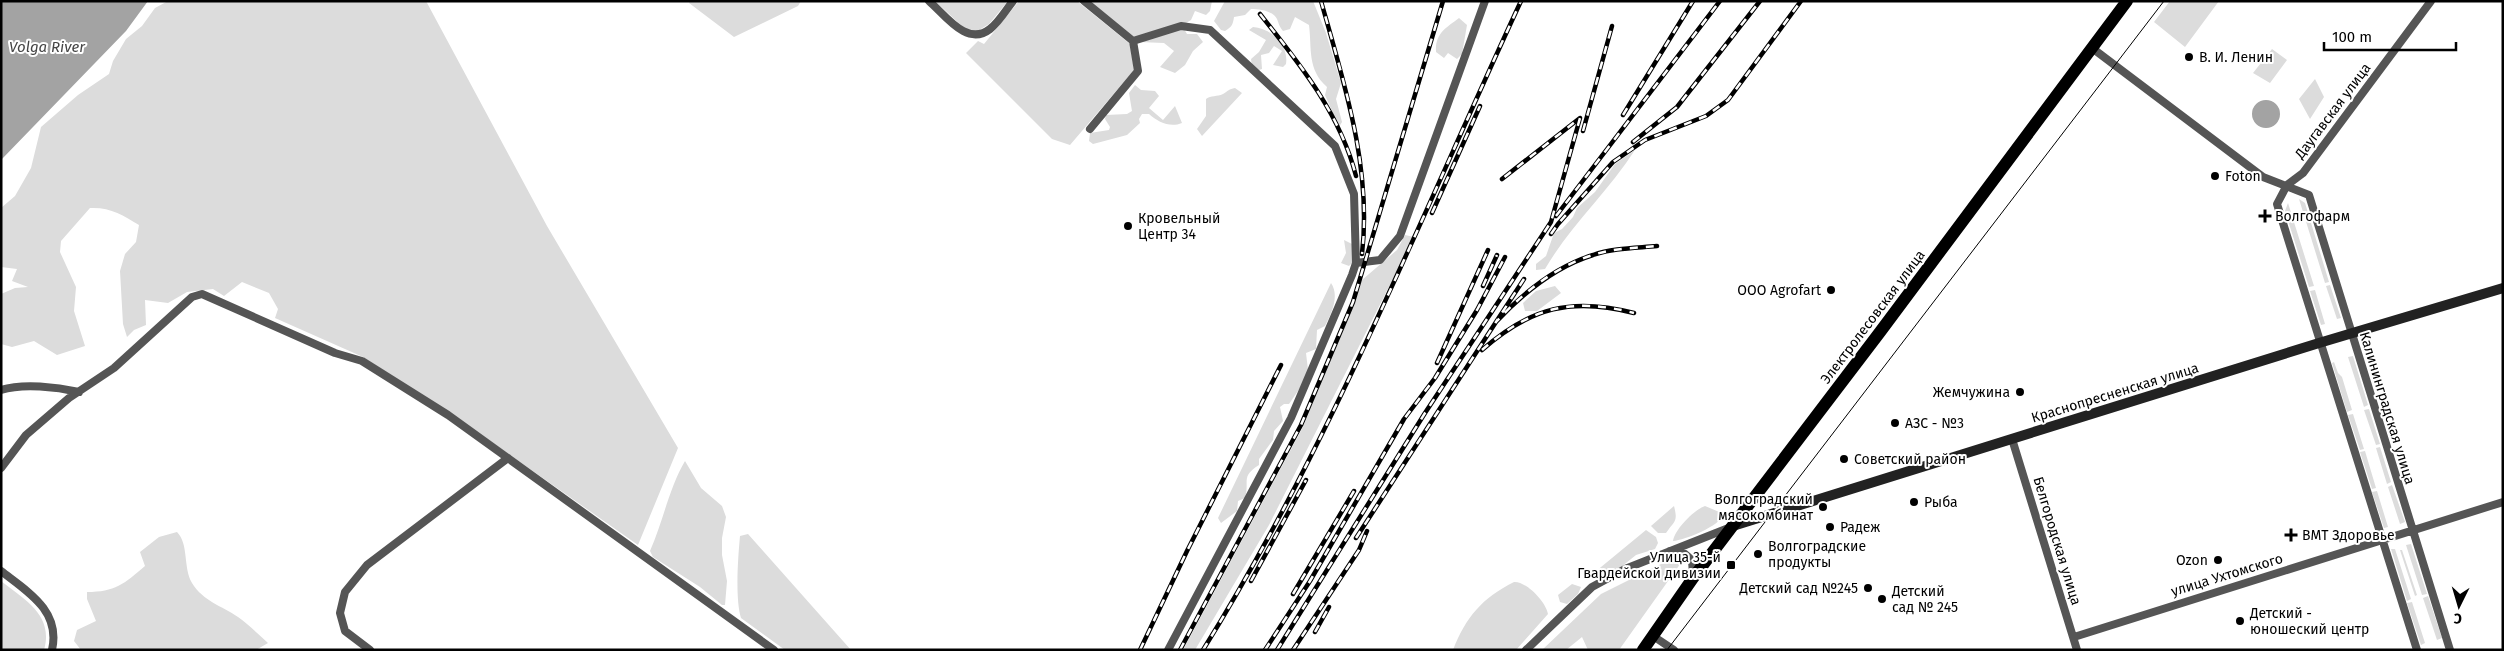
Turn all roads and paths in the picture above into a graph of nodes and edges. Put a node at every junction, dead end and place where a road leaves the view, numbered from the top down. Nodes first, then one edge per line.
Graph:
1 (929, 1) edge
2 (1013, 1) edge
3 (1084, 1) edge
4 (1485, 1) edge
5 (2127, 1) edge
6 (2431, 1) edge
7 (1133, 41) junction
8 (2092, 48) junction
9 (1090, 129) dead end
10 (2288, 185) junction
11 (1356, 262) junction
12 (2503, 288) edge
13 (2352, 334) junction
14 (2319, 343) junction
15 (1, 390) edge
16 (79, 392) junction
17 (2012, 439) junction
18 (508, 458) junction
19 (1, 468) edge
20 (2503, 502) edge
21 (1736, 525) junction
22 (2412, 530) junction
23 (2382, 540) junction
24 (1670, 551) junction
25 (1, 571) edge
26 (1693, 578) junction
27 (1653, 636) junction
28 (2074, 636) junction
29 (52, 650) edge
30 (370, 650) edge
31 (774, 650) edge
32 (1168, 650) edge
33 (1526, 650) edge
34 (1643, 650) edge
35 (1674, 650) edge
36 (2076, 650) edge
37 (2418, 650) edge
38 (2450, 650) edge

1 - 2 street
3 - 7 street
4 - 11 street
5 - 8 main road, Электролесовская улица
6 - 10 street, Даугавская улица
7 - 9 street
7 - 11 street
8 - 10 street, Калининградская улица
8 - 21 main road, Электролесовская улица
10 - 13 street, Калининградская улица
10 - 14 street
11 - 32 street
12 - 13 street, Краснопресненская улица
13 - 14 street, Краснопресненская улица
13 - 22 street, Калининградская улица
14 - 17 street, Краснопресненская улица
14 - 23 street
15 - 16 street
16 - 18 street
16 - 19 street
17 - 21 street, Краснопресненская улица
17 - 28 street, Белгородская улица
18 - 30 street
18 - 31 street
20 - 22 street, улица Ухтомского
21 - 24 street
21 - 26 main road, Электролесовская улица
22 - 23 street, улица Ухтомского
22 - 38 street, Калининградская улица
23 - 28 street, улица Ухтомского
23 - 37 street
24 - 26 street
24 - 33 street
25 - 29 street
26 - 27 main road, Электролесовская улица
27 - 34 main road, Электролесовская улица
27 - 35 street
28 - 36 street, Белгородская улица

